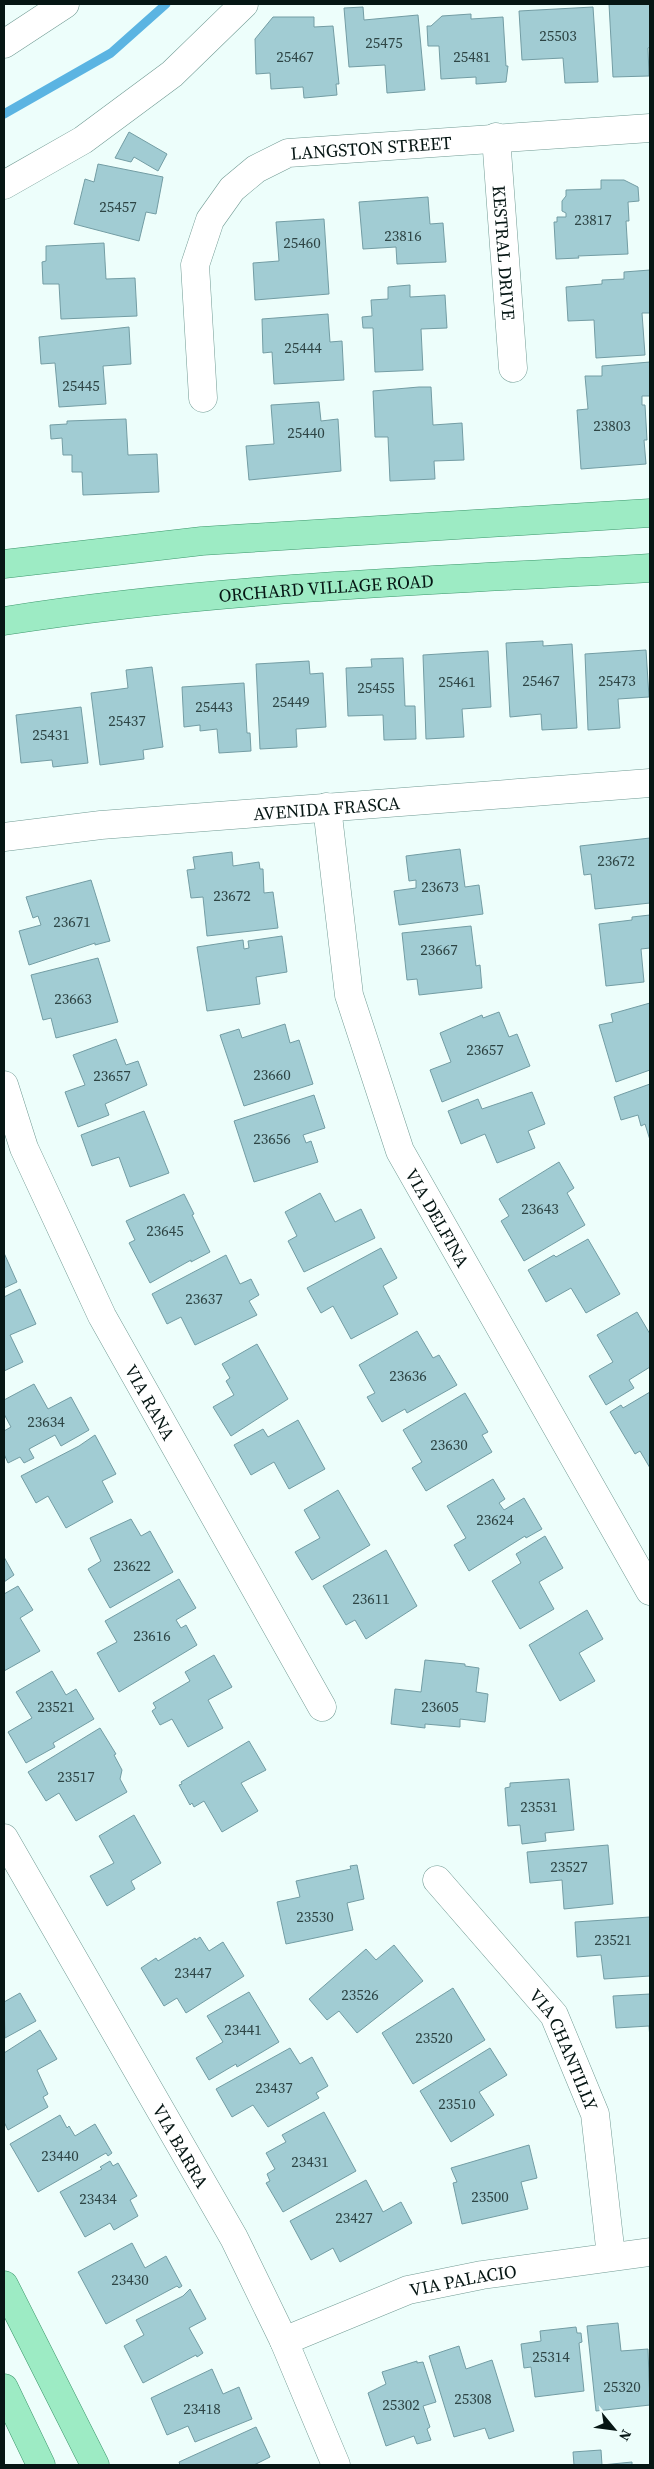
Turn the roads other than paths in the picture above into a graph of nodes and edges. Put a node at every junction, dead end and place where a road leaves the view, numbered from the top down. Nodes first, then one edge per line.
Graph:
1 (65, 4) edge
2 (244, 4) edge
3 (4, 44) edge
4 (650, 128) edge
5 (496, 137) junction
6 (4, 185) edge
7 (513, 368) dead end
8 (203, 398) dead end
9 (650, 513) edge
10 (4, 564) edge
11 (650, 568) edge
12 (4, 621) edge
13 (650, 783) edge
14 (327, 807) junction
15 (4, 837) edge
16 (4, 1086) edge
17 (650, 1591) edge
18 (322, 1707) dead end
19 (4, 1838) edge
20 (437, 1880) dead end
21 (650, 2252) edge
22 (611, 2256) junction
23 (4, 2285) edge
24 (284, 2341) junction
25 (4, 2388) edge
26 (41, 2465) edge
27 (95, 2465) edge
28 (336, 2465) edge

1 - 3 street
2 - 6 street
4 - 5 street, LANGSTON STREET
5 - 7 street, KESTRAL DRIVE
5 - 8 street, LANGSTON STREET
9 - 10 main road
11 - 12 main road, ORCHARD VILLAGE ROAD
13 - 14 street, AVENIDA FRASCA
14 - 15 street, AVENIDA FRASCA
14 - 17 street, VIA DELFINA
16 - 18 street, VIA RANA
19 - 24 street, VIA BARRA
20 - 22 street, VIA CHANTILLY
21 - 22 street, VIA PALACIO
22 - 24 street, VIA PALACIO
23 - 27 main road
24 - 28 street, VIA BARRA
25 - 26 main road

